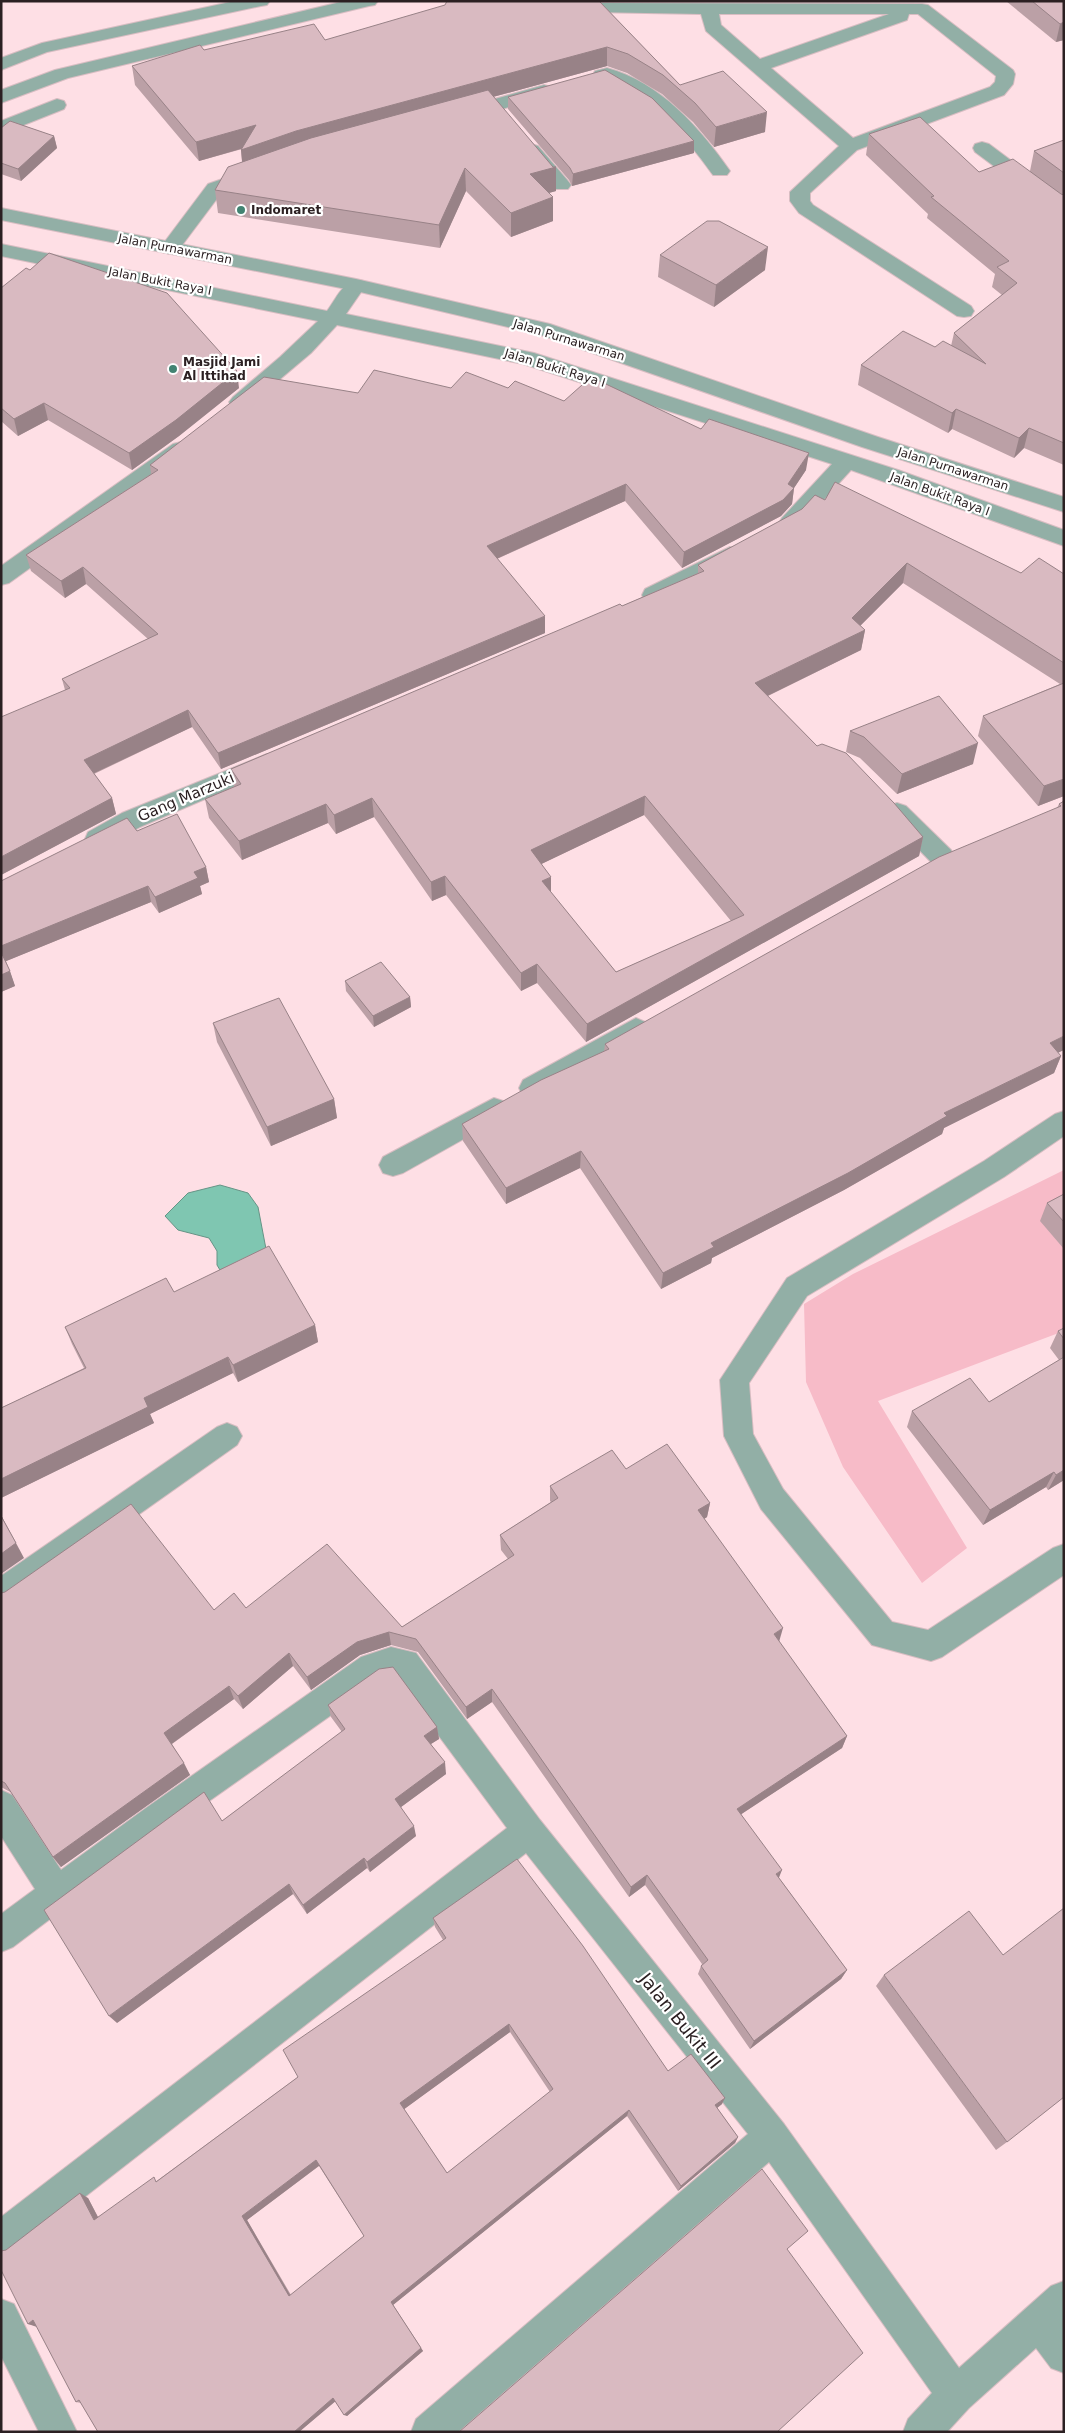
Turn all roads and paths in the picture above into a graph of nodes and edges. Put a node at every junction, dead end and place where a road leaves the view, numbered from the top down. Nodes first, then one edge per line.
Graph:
1 (261, 1) edge
2 (270, 1) edge
3 (368, 1) edge
4 (921, 5) edge
5 (596, 8) edge
6 (710, 10) junction
7 (283, 20) junction
8 (42, 48) junction
9 (1, 65) edge
10 (759, 66) junction
11 (62, 74) junction
12 (588, 79) edge
13 (559, 87) edge
14 (1, 97) edge
15 (493, 105) junction
16 (57, 106) dead end
17 (446, 118) edge
18 (506, 120) edge
19 (1, 128) edge
20 (518, 134) edge
21 (850, 146) junction
22 (982, 148) dead end
23 (271, 168) edge
24 (720, 171) dead end
25 (562, 185) dead end
26 (1064, 210) edge
27 (1, 214) edge
28 (170, 248) junction
29 (1, 250) edge
30 (346, 300) junction
31 (964, 310) dead end
32 (224, 415) edge
33 (201, 434) edge
34 (847, 462) junction
35 (897, 465) junction
36 (1064, 505) edge
37 (773, 532) edge
38 (1064, 538) edge
39 (747, 546) edge
40 (1, 578) edge
41 (634, 603) edge
42 (288, 754) edge
43 (879, 794) edge
44 (968, 846) edge
45 (79, 849) edge
46 (654, 1019) edge
47 (1064, 1122) edge
48 (393, 1165) dead end
49 (227, 1436) dead end
50 (1064, 1558) edge
51 (1, 1594) edge
52 (1, 1806) edge
53 (528, 1831) junction
54 (57, 1894) junction
55 (1, 1935) edge
56 (772, 2136) junction
57 (1, 2239) edge
58 (1051, 2310) edge
59 (1, 2317) edge
60 (1064, 2355) edge
61 (956, 2395) junction
62 (59, 2432) edge
63 (429, 2432) edge
64 (921, 2432) edge

1 - 8 street
2 - 7 street
3 - 7 street
4 - 6 street
4 - 10 street
4 - 21 street
5 - 6 street
6 - 10 street
7 - 11 street
8 - 9 street
8 - 11 street
10 - 21 street
11 - 14 street
12 - 24 street
13 - 15 street
15 - 17 street
15 - 18 street
16 - 19 street
20 - 25 street
21 - 31 street
22 - 26 street
23 - 28 street
27 - 28 street, Jalan Purnawarman
28 - 30 street, Jalan Purnawarman
29 - 30 street, Jalan Bukit Raya I
30 - 32 street
30 - 34 street, Jalan Bukit Raya I
30 - 35 street, Jalan Purnawarman
33 - 40 street
34 - 35 street, Jalan Bukit Raya I
34 - 37 street
35 - 36 street, Jalan Purnawarman
35 - 38 street, Jalan Bukit Raya I
39 - 41 street
42 - 45 street, Gang Marzuki
43 - 44 street
46 - 48 street
47 - 50 street
49 - 51 street
52 - 54 street
53 - 54 street, Jalan Bukit III
53 - 56 street, Jalan Bukit III
53 - 57 street
54 - 55 street
56 - 61 street, Jalan Bukit III
56 - 63 street
58 - 60 street
58 - 61 street
59 - 62 street
61 - 64 street

